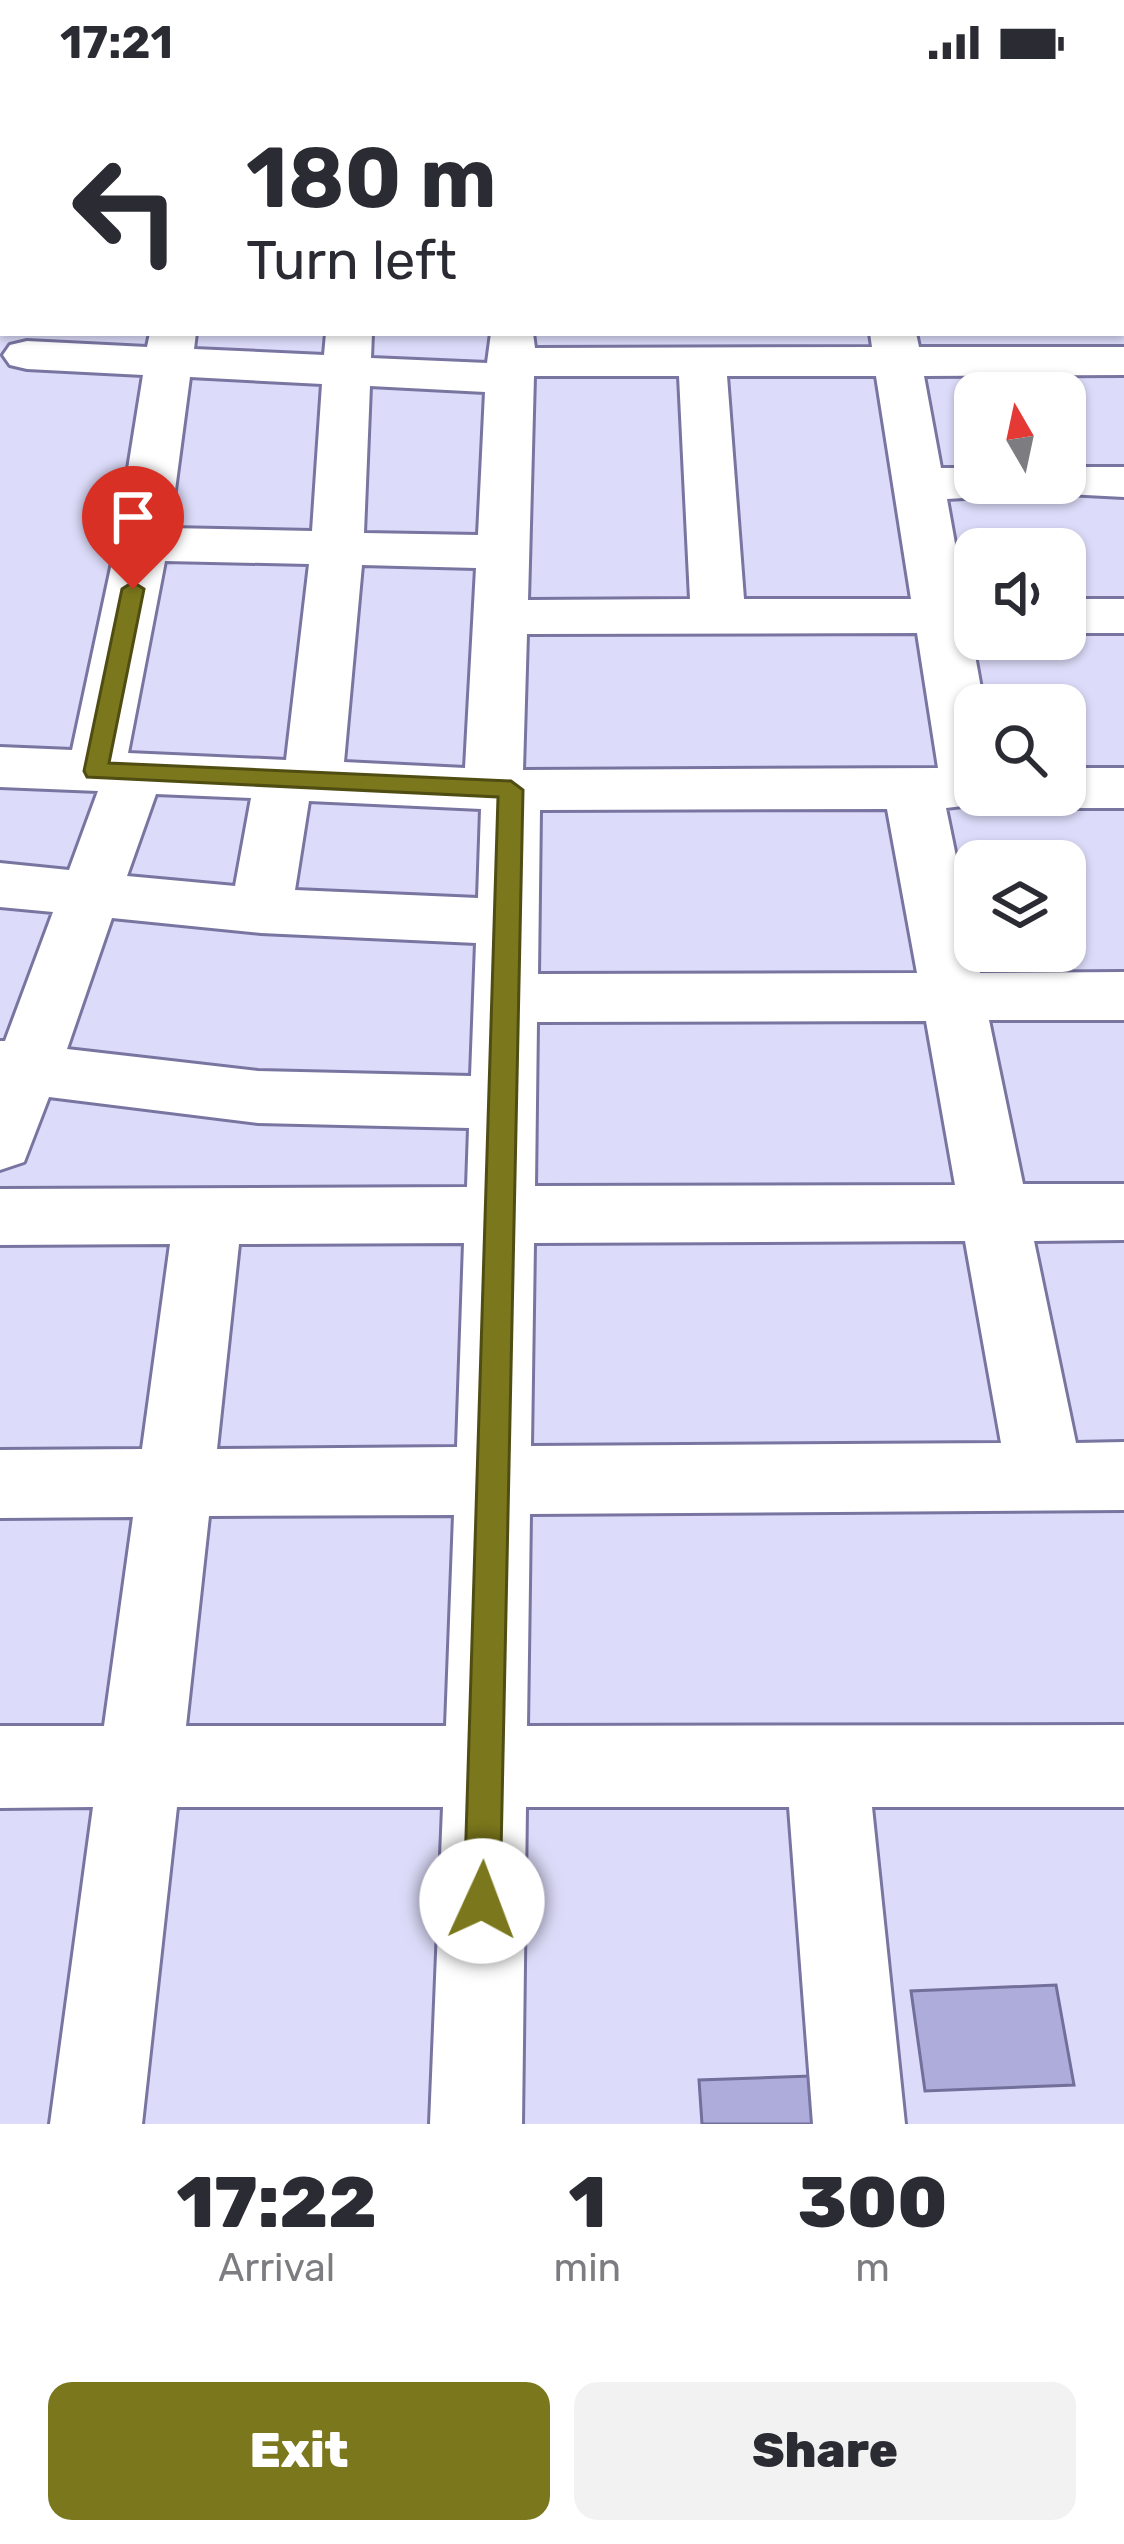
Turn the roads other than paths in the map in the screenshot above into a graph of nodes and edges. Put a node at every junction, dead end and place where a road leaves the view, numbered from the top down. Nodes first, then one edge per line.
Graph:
1 (896, 347) edge
2 (170, 348) edge
3 (346, 353) edge
4 (27, 355) dead end
5 (511, 358) edge
6 (1124, 361) edge
7 (702, 362) junction
8 (1086, 482) edge
9 (1124, 482) edge
10 (919, 484) junction
11 (954, 484) edge
12 (142, 544) junction
13 (338, 548) junction
14 (503, 552) junction
15 (954, 602) edge
16 (954, 616) edge
17 (1086, 616) edge
18 (1124, 616) edge
19 (501, 617) junction
20 (718, 617) junction
21 (957, 660) edge
22 (0, 767) edge
23 (115, 772) junction
24 (298, 780) junction
25 (953, 788) edge
26 (1086, 788) edge
27 (1124, 788) edge
28 (502, 789) junction
29 (0, 885) edge
30 (90, 894) junction
31 (261, 911) junction
32 (507, 922) junction
33 (1124, 996) edge
34 (954, 997) junction
35 (506, 998) junction
36 (13, 1068) edge
37 (503, 1103) junction
38 (0, 1143) edge
39 (1124, 1212) edge
40 (995, 1213) junction
41 (500, 1215) junction
42 (208, 1216) junction
43 (0, 1217) edge
44 (1046, 1476) junction
45 (493, 1480) junction
46 (1123, 1480) edge
47 (176, 1483) junction
48 (0, 1484) edge
49 (827, 1766) junction
50 (1124, 1766) edge
51 (0, 1767) edge
52 (140, 1767) junction
53 (486, 1767) junction
54 (96, 2124) edge
55 (476, 2124) edge
56 (859, 2124) edge

1 - 6 street
1 - 7 street
1 - 10 street
2 - 3 street
2 - 4 street
2 - 12 street
3 - 5 street
3 - 13 street
5 - 7 street
5 - 14 street
7 - 20 street
8 - 9 street
10 - 11 street
10 - 15 street
12 - 13 street
12 - 23 street
13 - 14 street
13 - 24 street
14 - 19 street
16 - 20 street
17 - 18 street
19 - 20 street
19 - 28 street
21 - 25 street
22 - 23 street
23 - 24 street
23 - 30 street
24 - 28 street
24 - 31 street
25 - 28 street
25 - 34 street
26 - 27 street
28 - 32 street
29 - 30 street
30 - 31 street
30 - 36 street
31 - 32 street
32 - 35 street
33 - 34 street
34 - 35 street
34 - 40 street
35 - 37 street
36 - 37 street
36 - 38 street
37 - 41 street
39 - 40 street
40 - 41 street
40 - 44 street
41 - 42 street
41 - 45 street
42 - 43 street
42 - 47 street
44 - 45 street
44 - 46 street
45 - 47 street
45 - 53 street
47 - 48 street
47 - 52 street
49 - 50 street
49 - 53 street
49 - 56 street
51 - 52 street
52 - 53 street
52 - 54 street
53 - 55 street

